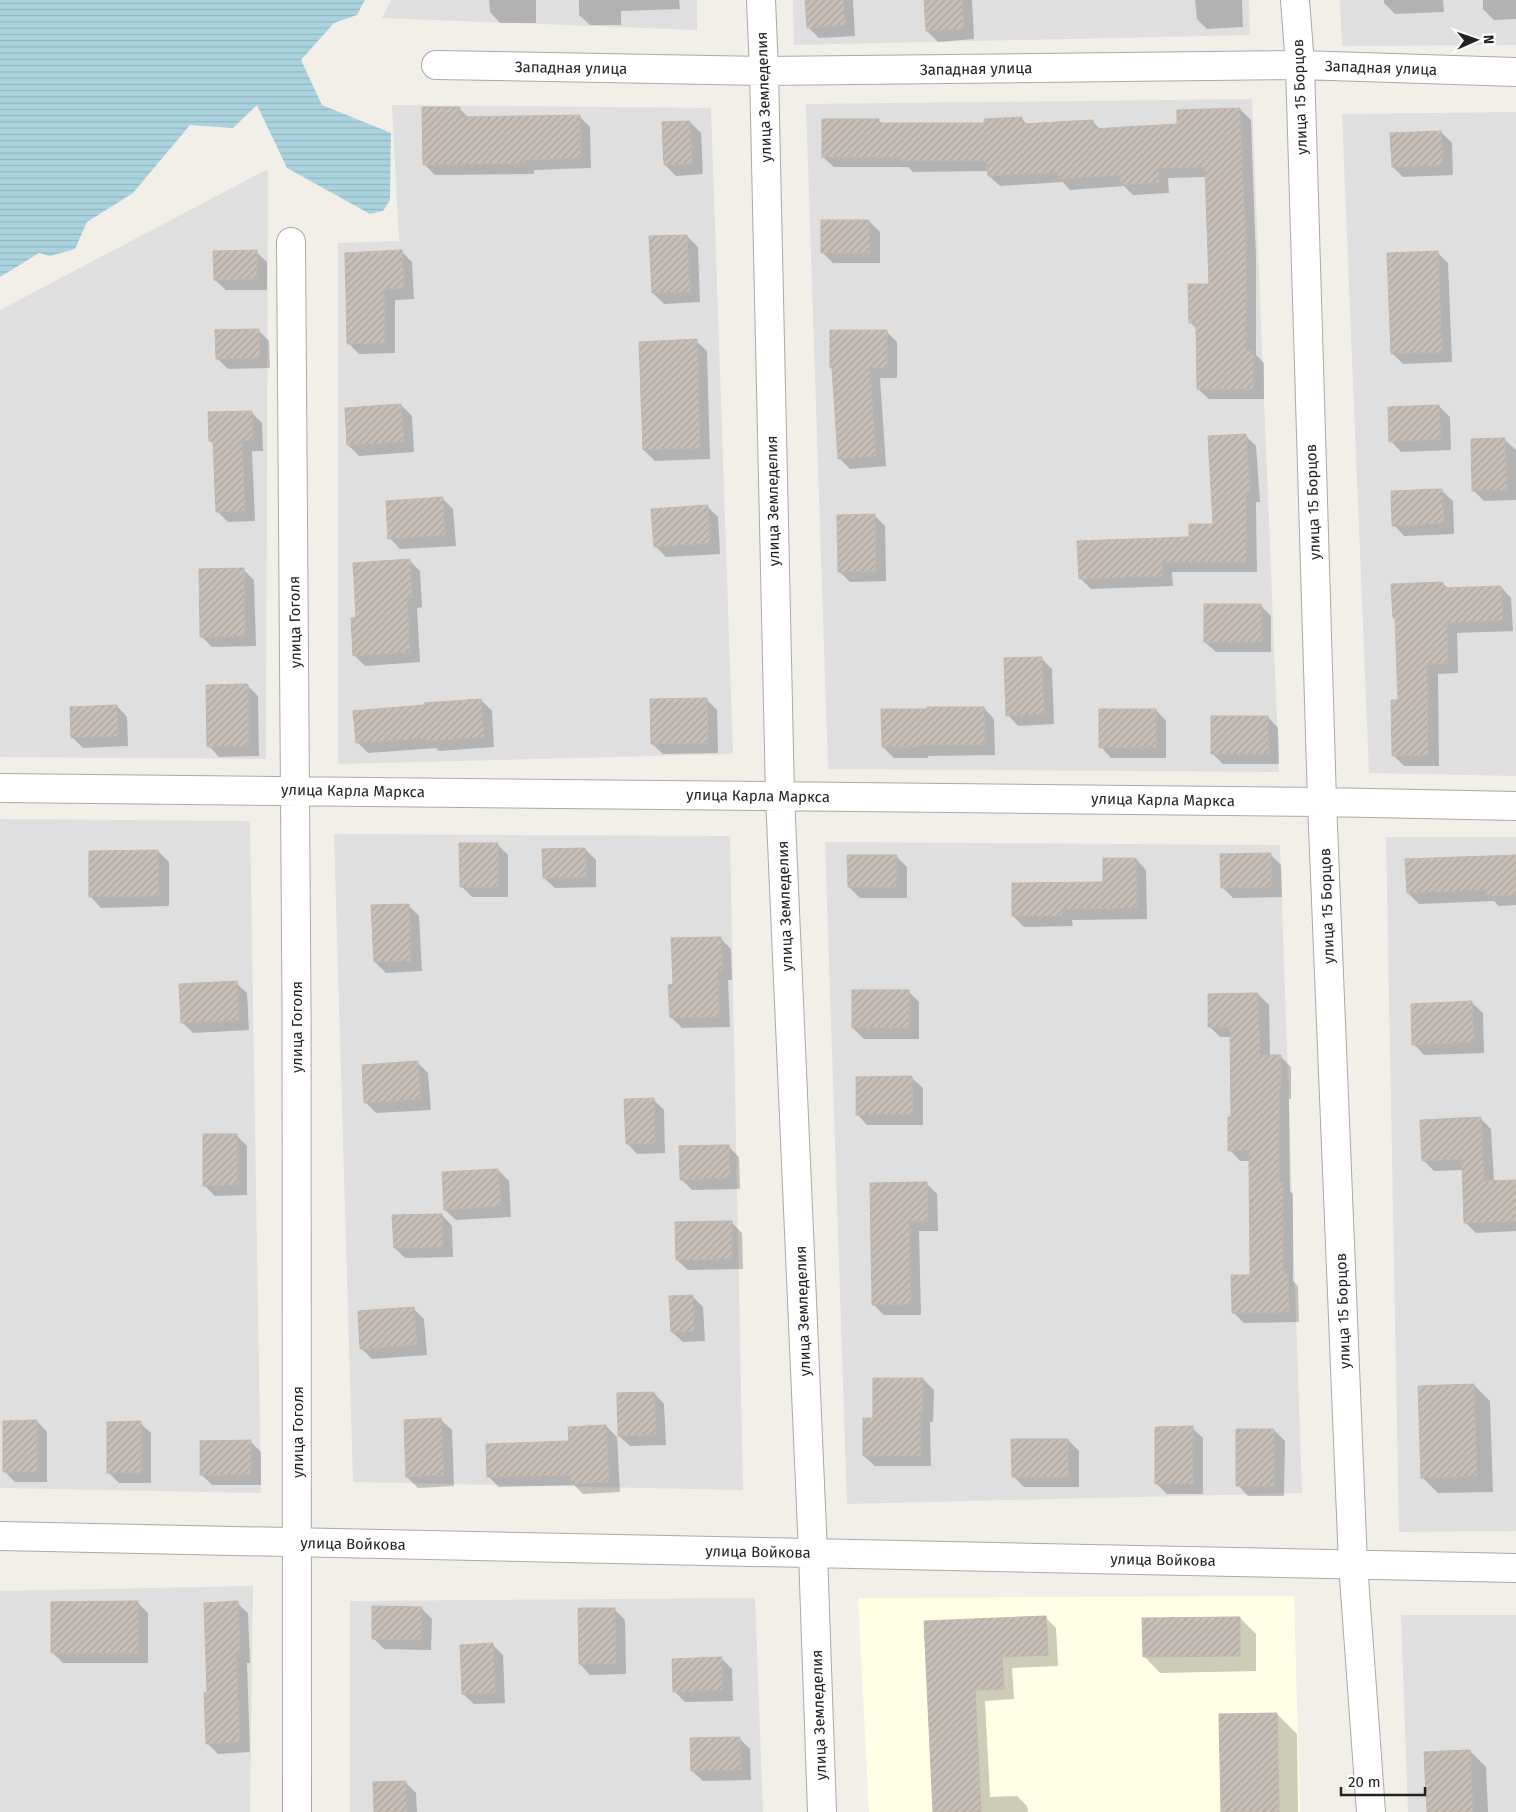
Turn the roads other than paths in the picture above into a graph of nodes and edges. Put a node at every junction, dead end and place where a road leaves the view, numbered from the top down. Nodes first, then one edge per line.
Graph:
1 (761, 0) edge
2 (1296, 0) edge
3 (436, 65) dead end
4 (1300, 65) junction
5 (764, 71) junction
6 (1516, 72) edge
7 (291, 242) dead end
8 (0, 788) edge
9 (296, 791) junction
10 (780, 796) junction
11 (1322, 802) junction
12 (1516, 806) edge
13 (0, 1536) edge
14 (298, 1543) junction
15 (813, 1553) junction
16 (1353, 1564) junction
17 (1516, 1568) edge
18 (297, 1812) edge
19 (822, 1812) edge
20 (1371, 1812) edge

1 - 5 street, улица Земледелия
2 - 4 street, улица 15 Борцов
3 - 5 street, Западная улица
4 - 5 street, Западная улица
4 - 6 street, Западная улица
4 - 11 street, улица 15 Борцов
5 - 10 street, улица Земледелия
7 - 9 street, улица Гоголя
8 - 9 street, улица Карла Маркса
9 - 10 street, улица Карла Маркса
9 - 14 street, улица Гоголя
10 - 11 street, улица Карла Маркса
10 - 15 street, улица Земледелия
11 - 12 street, улица Карла Маркса
11 - 16 street, улица 15 Борцов
13 - 14 street, улица Войкова
14 - 15 street, улица Войкова
14 - 18 street, улица Гоголя
15 - 16 street, улица Войкова
15 - 19 street, улица Земледелия
16 - 17 street, улица Войкова
16 - 20 street, улица 15 Борцов

